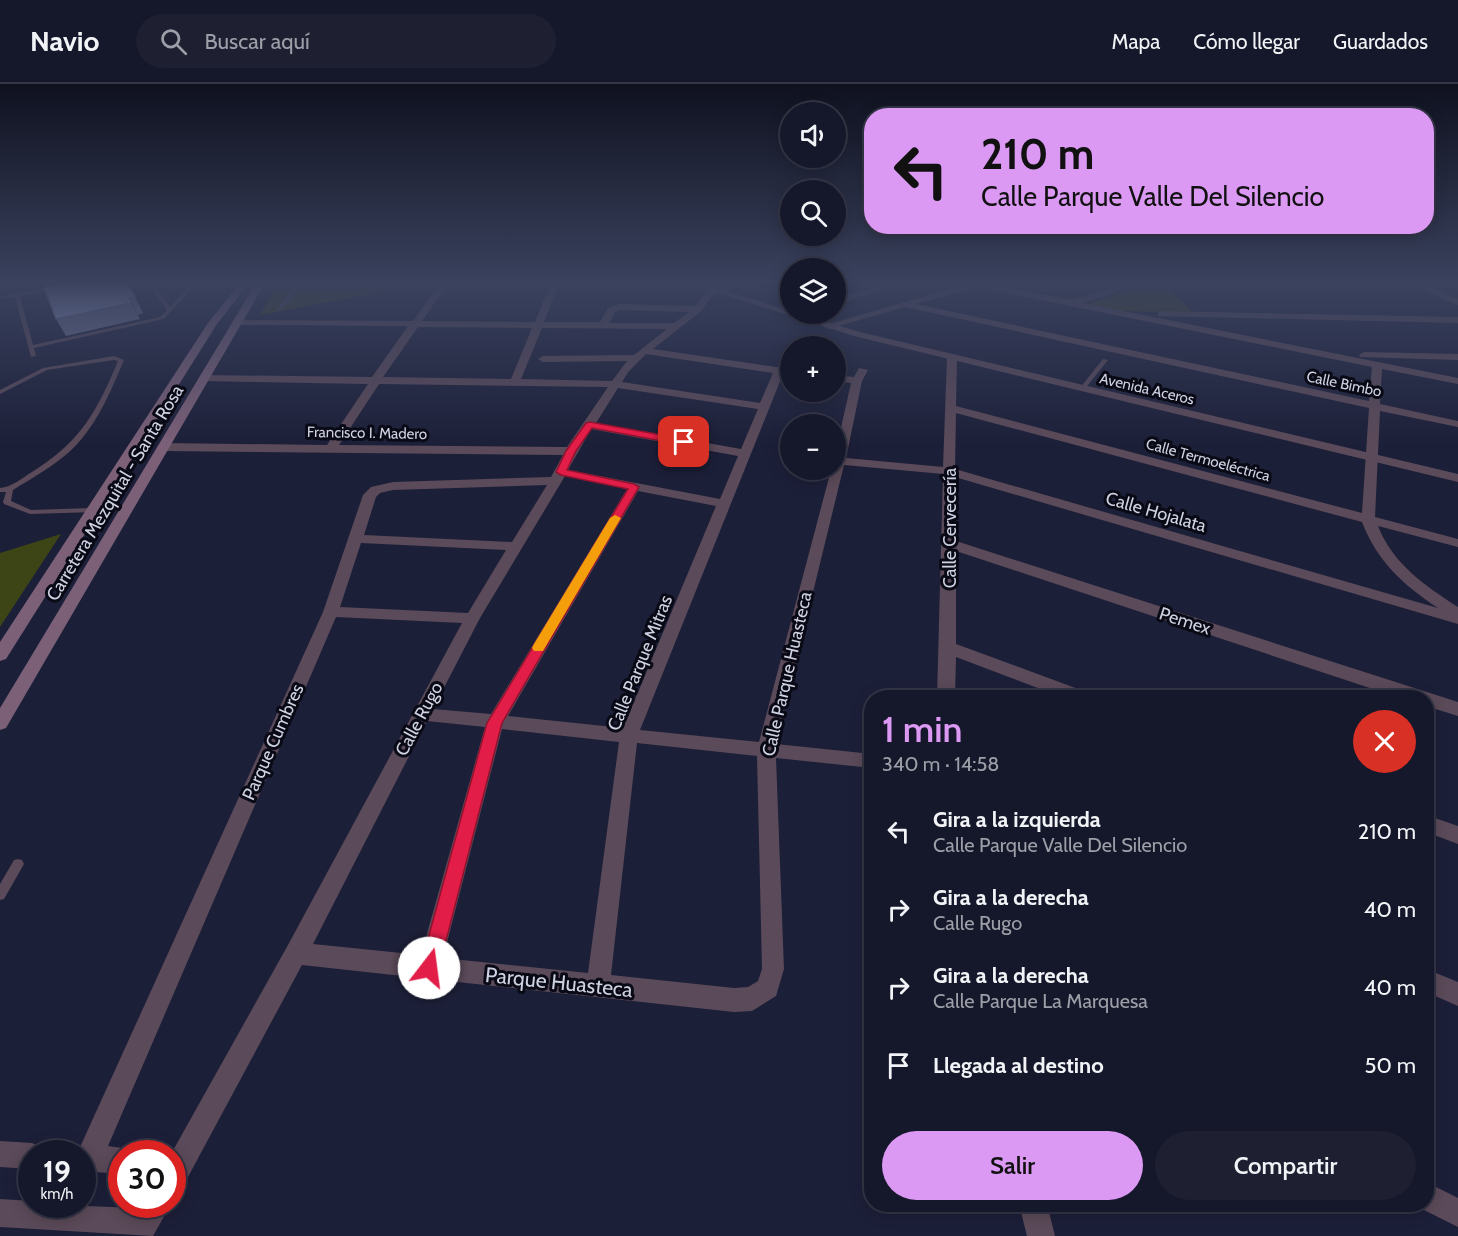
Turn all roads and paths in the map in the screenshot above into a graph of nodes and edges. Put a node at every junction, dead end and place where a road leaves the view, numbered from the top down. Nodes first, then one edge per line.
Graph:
1 (28, 337) edge
2 (77, 337) edge
3 (204, 337) edge
4 (227, 337) edge
5 (406, 337) edge
6 (534, 337) edge
7 (662, 337) edge
8 (870, 337) edge
9 (1054, 337) edge
10 (1237, 337) edge
11 (31, 347) junction
12 (640, 354) junction
13 (1324, 354) junction
14 (33, 356) dead end
15 (1458, 357) edge
16 (952, 358) junction
17 (543, 359) dead end
18 (1105, 360) dead end
19 (1377, 365) junction
20 (780, 370) edge
21 (846, 377) edge
22 (203, 378) junction
23 (374, 380) junction
24 (780, 380) edge
25 (1458, 381) edge
26 (515, 382) junction
27 (614, 384) junction
28 (1082, 389) junction
29 (0, 392) edge
30 (1376, 406) junction
31 (765, 407) junction
32 (949, 408) junction
33 (1458, 424) edge
34 (590, 425) junction
35 (846, 432) edge
36 (163, 447) junction
37 (330, 449) junction
38 (571, 451) junction
39 (746, 454) junction
40 (1371, 458) junction
41 (846, 461) edge
42 (950, 471) junction
43 (558, 476) junction
44 (1458, 478) edge
45 (834, 480) edge
46 (634, 487) junction
47 (10, 489) junction
48 (0, 490) edge
49 (725, 504) junction
50 (93, 510) junction
51 (1368, 519) junction
52 (354, 539) junction
53 (1458, 543) edge
54 (950, 544) junction
55 (516, 546) junction
56 (331, 612) junction
57 (1458, 614) edge
58 (472, 618) junction
59 (1458, 619) edge
60 (949, 648) junction
61 (0, 655) edge
62 (946, 690) edge
63 (1062, 690) edge
64 (1397, 690) edge
65 (1434, 702) edge
66 (1458, 709) edge
67 (422, 714) junction
68 (0, 723) edge
69 (495, 723) junction
70 (629, 734) junction
71 (766, 749) junction
72 (864, 760) edge
73 (1434, 826) edge
74 (1458, 834) edge
75 (18, 864) dead end
76 (0, 895) edge
77 (296, 953) junction
78 (429, 968) junction
79 (1434, 984) edge
80 (598, 986) junction
81 (1458, 994) edge
82 (752, 999) joint
83 (94, 1140) edge
84 (186, 1151) edge
85 (0, 1154) edge
86 (18, 1155) edge
87 (1434, 1200) edge
88 (1035, 1212) edge
89 (0, 1213) edge
90 (1458, 1213) edge
91 (146, 1221) edge
92 (1041, 1236) edge

1 - 11 lane
2 - 11 lane
3 - 50 main road, Carretera Mezquital - Santa Rosa
4 - 22 main road, Carretera Mezquital - Santa Rosa
5 - 23 street
6 - 26 street
7 - 12 street, Calle Rugo
8 - 16 street, Avenida Aceros
9 - 30 street, Calle Bimbo
10 - 13 street
11 - 14 lane
12 - 17 street
12 - 20 street
12 - 27 street, Calle Rugo
13 - 15 street
13 - 19 street
16 - 28 street, Avenida Aceros
16 - 32 street, Calle Cervecería
18 - 28 lane
19 - 25 street
19 - 30 street
21 - 35 street, Calle Parque Huasteca
22 - 23 street
22 - 36 main road, Carretera Mezquital - Santa Rosa
23 - 26 street
23 - 37 street
24 - 31 street, Calle Parque Mitras
26 - 27 street
27 - 31 street
27 - 34 street, Calle Rugo
28 - 40 street, Avenida Aceros
29 - 47 lane
30 - 33 street, Calle Bimbo
30 - 40 street
31 - 39 street, Calle Parque Mitras
32 - 42 street, Calle Cervecería
32 - 51 street, Calle Termoeléctrica
34 - 38 street, Calle Rugo
34 - 39 street
36 - 37 street, Francisco I. Madero
36 - 68 main road, Carretera Mezquital - Santa Rosa
37 - 38 street, Francisco I. Madero
38 - 43 street, Calle Rugo
39 - 49 street, Calle Parque Mitras
40 - 44 street, Avenida Aceros
40 - 51 street
41 - 42 street, Calle Hojalata
42 - 54 street, Calle Cervecería
42 - 59 street, Calle Hojalata
43 - 46 street
43 - 52 street, Parque Cumbres
43 - 55 street, Calle Rugo
45 - 71 street, Calle Parque Huasteca
46 - 49 street
46 - 69 street
47 - 48 lane
47 - 50 lane
49 - 70 street, Calle Parque Mitras
50 - 61 main road, Carretera Mezquital - Santa Rosa
51 - 53 street, Calle Termoeléctrica
51 - 57 street
52 - 55 street
52 - 56 street, Parque Cumbres
54 - 60 street, Calle Cervecería
54 - 64 street, Pemex
55 - 58 street, Calle Rugo
56 - 58 street
56 - 83 street, Parque Cumbres
58 - 67 street, Calle Rugo
60 - 62 street, Calle Cervecería
60 - 63 street
65 - 66 street
67 - 69 street
67 - 77 street, Calle Rugo
69 - 70 street
69 - 78 street
70 - 71 street
70 - 80 street, Calle Parque Mitras
71 - 72 street
71 - 82 street, Calle Parque Huasteca
73 - 74 street
75 - 76 lane
77 - 78 street, Parque Huasteca
77 - 84 street, Calle Rugo
78 - 80 street, Parque Huasteca
79 - 81 street
80 - 82 street, Parque Huasteca
85 - 86 street
87 - 90 street
88 - 92 street
89 - 91 street

